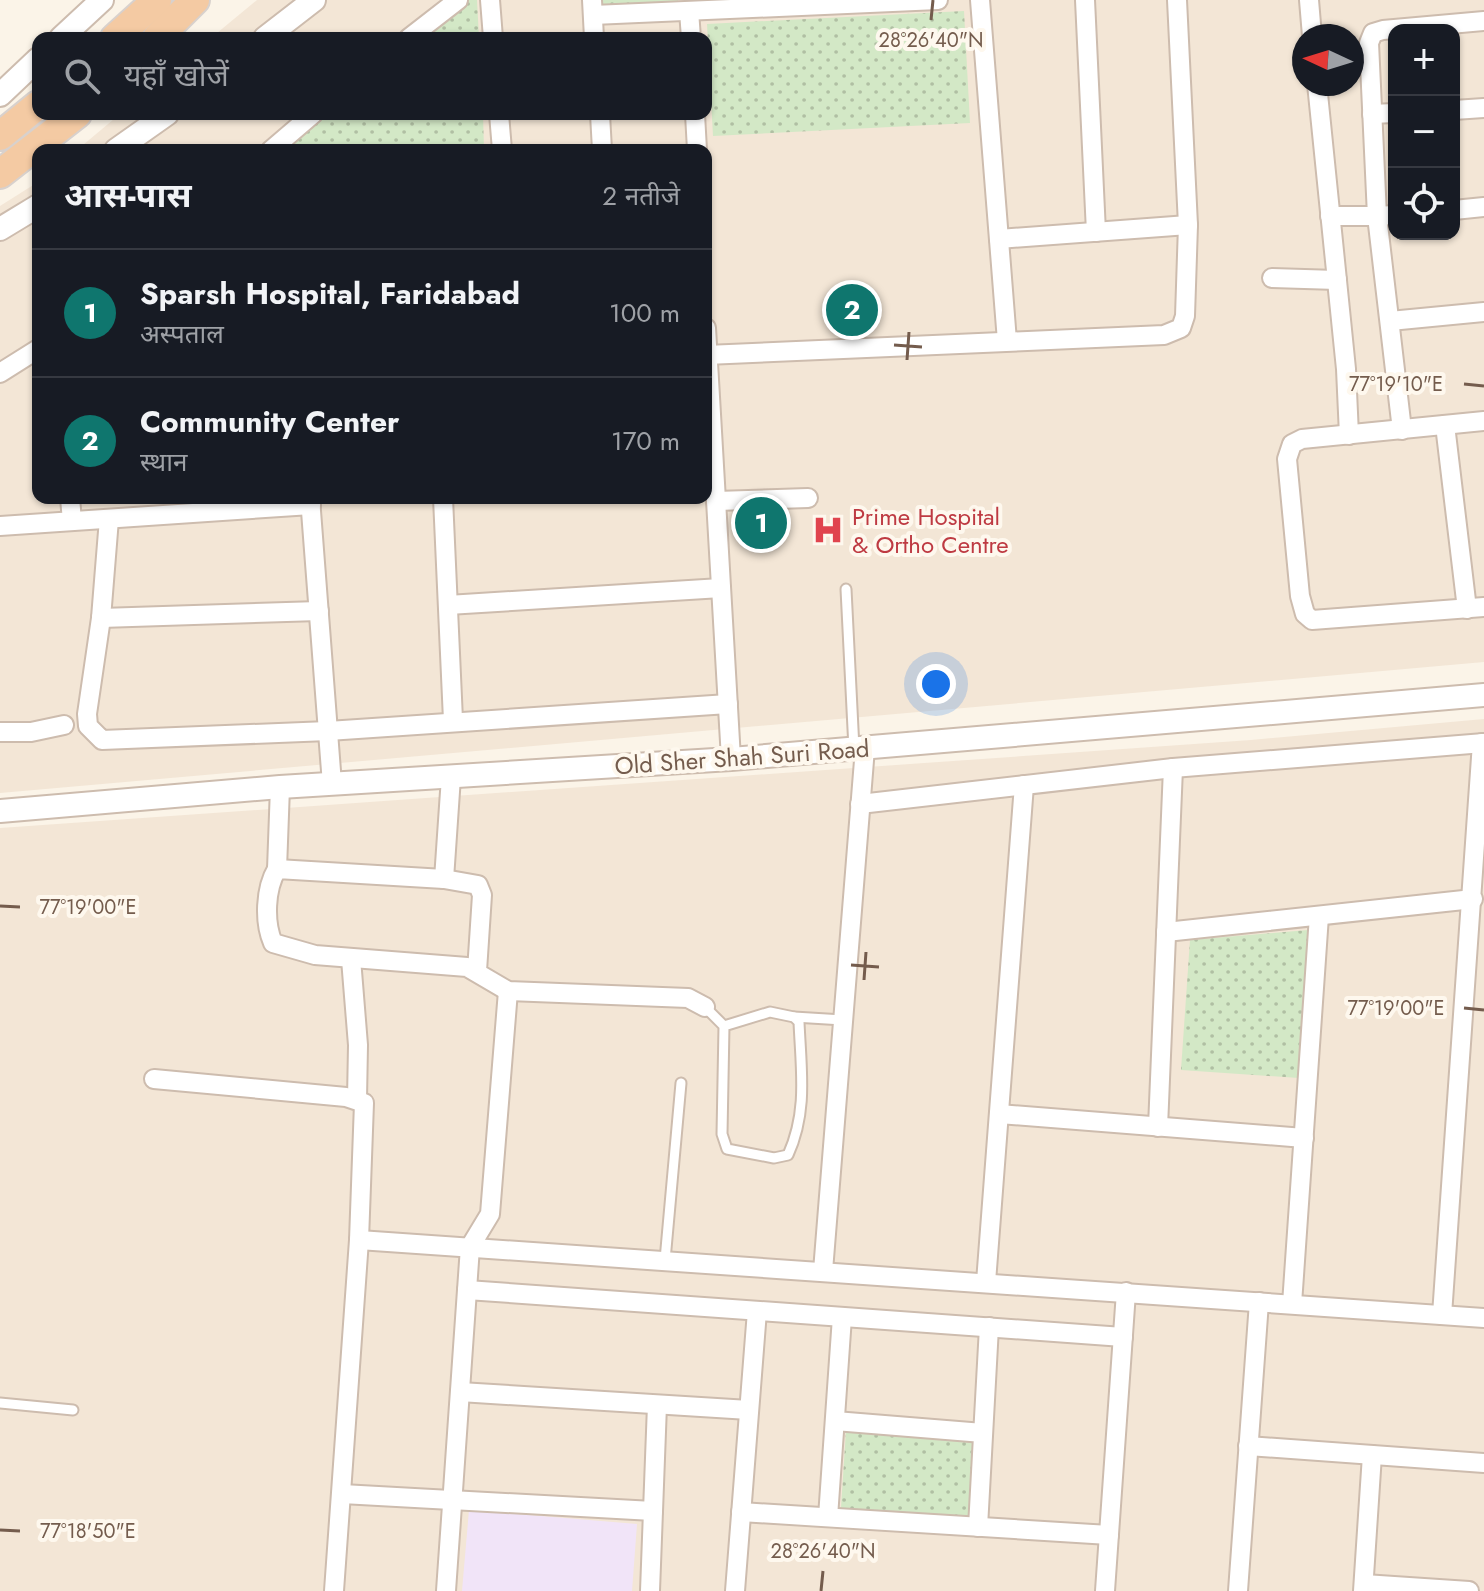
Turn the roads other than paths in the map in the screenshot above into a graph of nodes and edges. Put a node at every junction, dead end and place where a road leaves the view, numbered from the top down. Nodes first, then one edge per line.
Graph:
1 (102, 0) edge
2 (157, 0) edge
3 (195, 0) edge
4 (314, 0) edge
5 (458, 0) edge
6 (490, 0) edge
7 (938, 0) edge
8 (980, 0) edge
9 (1085, 0) edge
10 (1177, 0) edge
11 (1309, 0) edge
12 (592, 8) edge
13 (689, 11) junction
14 (1484, 21) edge
15 (1311, 24) edge
16 (67, 32) edge
17 (122, 32) edge
18 (163, 32) edge
19 (273, 32) edge
20 (417, 32) edge
21 (493, 32) edge
22 (594, 32) edge
23 (691, 32) edge
24 (32, 65) edge
25 (0, 95) edge
26 (1318, 96) edge
27 (1484, 108) edge
28 (32, 110) edge
29 (1460, 110) edge
30 (1388, 113) edge
31 (1372, 114) junction
32 (69, 120) edge
33 (158, 120) edge
34 (307, 120) edge
35 (500, 120) edge
36 (600, 120) edge
37 (695, 120) edge
38 (0, 136) edge
39 (38, 144) edge
40 (124, 144) edge
41 (282, 144) edge
42 (502, 144) edge
43 (602, 144) edge
44 (697, 144) edge
45 (32, 149) edge
46 (0, 174) edge
47 (1484, 207) edge
48 (1460, 209) edge
49 (32, 210) edge
50 (1385, 215) edge
51 (1330, 216) junction
52 (1188, 225) junction
53 (0, 229) edge
54 (1096, 232) junction
55 (999, 239) junction
56 (1272, 278) dead end
57 (1337, 280) junction
58 (1484, 312) edge
59 (1390, 321) junction
60 (1007, 341) junction
61 (32, 353) edge
62 (712, 355) edge
63 (0, 373) edge
64 (1484, 421) edge
65 (1445, 425) junction
66 (1402, 430) junction
67 (1349, 435) junction
68 (712, 477) edge
69 (808, 498) dead end
70 (716, 501) junction
71 (71, 504) edge
72 (249, 504) edge
73 (311, 504) edge
74 (443, 504) edge
75 (218, 505) edge
76 (109, 519) junction
77 (72, 521) junction
78 (0, 526) edge
79 (721, 588) junction
80 (846, 589) dead end
81 (448, 605) junction
82 (1476, 608) edge
83 (319, 611) junction
84 (101, 618) junction
85 (1484, 695) edge
86 (728, 704) junction
87 (453, 720) junction
88 (64, 725) dead end
89 (328, 731) junction
90 (0, 732) edge
91 (1483, 743) edge
92 (859, 749) junction
93 (731, 759) junction
94 (1173, 768) junction
95 (451, 777) junction
96 (332, 784) junction
97 (1024, 785) junction
98 (280, 787) junction
99 (860, 804) junction
100 (0, 811) edge
101 (277, 869) junction
102 (444, 879) junction
103 (1473, 899) junction
104 (1319, 916) junction
105 (1166, 932) junction
106 (351, 959) junction
107 (477, 971) junction
108 (508, 991) junction
109 (705, 1007) joint
110 (794, 1017) junction
111 (843, 1020) junction
112 (724, 1026) junction
113 (154, 1079) dead end
114 (681, 1083) dead end
115 (357, 1099) junction
116 (999, 1114) junction
117 (1158, 1127) junction
118 (1304, 1138) junction
119 (359, 1240) junction
120 (470, 1247) junction
121 (665, 1260) junction
122 (823, 1271) junction
123 (986, 1282) junction
124 (467, 1290) junction
125 (1126, 1292) junction
126 (1259, 1302) junction
127 (1292, 1304) junction
128 (757, 1311) junction
129 (1442, 1315) junction
130 (842, 1317) junction
131 (1484, 1318) edge
132 (989, 1327) junction
133 (1123, 1337) junction
134 (460, 1392) junction
135 (0, 1403) edge
136 (657, 1405) junction
137 (73, 1410) dead end
138 (749, 1410) junction
139 (835, 1421) junction
140 (983, 1433) junction
141 (1248, 1446) junction
142 (1372, 1455) junction
143 (1484, 1463) edge
144 (342, 1494) junction
145 (452, 1501) junction
146 (653, 1511) junction
147 (741, 1512) junction
148 (828, 1517) junction
149 (978, 1527) junction
150 (1109, 1535) junction
151 (1364, 1587) edge
152 (334, 1591) edge
153 (446, 1591) edge
154 (650, 1591) edge
155 (735, 1591) edge
156 (1105, 1591) edge
157 (1238, 1591) edge
158 (1469, 1591) edge

1 - 16 street
2 - 17 highway
3 - 18 highway
4 - 19 street
5 - 20 street
6 - 21 street
7 - 13 street
8 - 55 street
9 - 54 street
10 - 52 street
11 - 15 street
12 - 13 street
12 - 22 street
13 - 23 street
14 - 31 street
24 - 25 street
26 - 51 street
27 - 29 street
28 - 38 highway
30 - 31 street
31 - 50 street
32 - 39 highway
33 - 40 street
34 - 41 street
35 - 42 street
36 - 43 street
37 - 44 street
45 - 46 highway
47 - 48 street
49 - 53 street
50 - 51 street
50 - 59 street
51 - 57 street
52 - 54 street
52 - 60 street
54 - 55 street
55 - 60 street
56 - 57 street
57 - 67 street
58 - 59 street
59 - 66 street
60 - 62 street
61 - 63 street
64 - 65 street
65 - 66 street
65 - 82 street
66 - 67 street
67 - 82 street
68 - 70 street
69 - 70 street
70 - 79 street
71 - 77 street
72 - 75 street
73 - 83 street
74 - 81 street
75 - 76 street
76 - 77 street
76 - 84 street
77 - 78 street
79 - 81 street
79 - 86 street
80 - 92 lane
81 - 87 street
83 - 84 street
83 - 89 street
84 - 89 street
85 - 92 street, Old Sher Shah Suri Road
86 - 87 street
86 - 93 street
87 - 89 street
88 - 90 street
89 - 96 street
91 - 94 street
91 - 103 street
92 - 93 street, Old Sher Shah Suri Road
92 - 99 street
93 - 95 street, Old Sher Shah Suri Road
94 - 97 street
94 - 105 street
95 - 96 street, Old Sher Shah Suri Road
95 - 102 street
96 - 98 street, Old Sher Shah Suri Road
97 - 99 street
97 - 116 street
98 - 100 street, Old Sher Shah Suri Road
98 - 101 street
99 - 111 street
101 - 102 street
101 - 106 street
102 - 107 street
103 - 104 street
103 - 129 street
104 - 105 street
104 - 118 street
105 - 117 street
106 - 107 street
106 - 115 street
107 - 108 street
108 - 109 street
108 - 120 street
109 - 112 lane
110 - 111 lane
110 - 112 lane
110 - 112 lane
111 - 122 street
113 - 115 street
114 - 121 lane
115 - 119 street
116 - 117 street
116 - 123 street
117 - 118 street
118 - 127 street
119 - 120 street
119 - 144 street
120 - 121 street
120 - 124 street
121 - 122 street
122 - 123 street
123 - 125 street
124 - 128 street
124 - 134 street
125 - 126 street
125 - 133 street
126 - 127 street
126 - 141 street
127 - 129 street
128 - 130 street
128 - 138 street
129 - 131 street
130 - 132 street
130 - 139 street
132 - 133 street
132 - 140 street
133 - 150 street
134 - 136 street
134 - 145 street
135 - 137 lane
136 - 138 street
136 - 146 street
138 - 147 street
139 - 140 street
139 - 148 street
140 - 149 street
141 - 142 street
141 - 157 street
142 - 143 street
142 - 151 street
144 - 145 street
144 - 152 street
145 - 146 street
145 - 153 street
146 - 154 street
147 - 148 street
147 - 155 street
148 - 149 street
149 - 150 street
150 - 156 street
151 - 158 street

